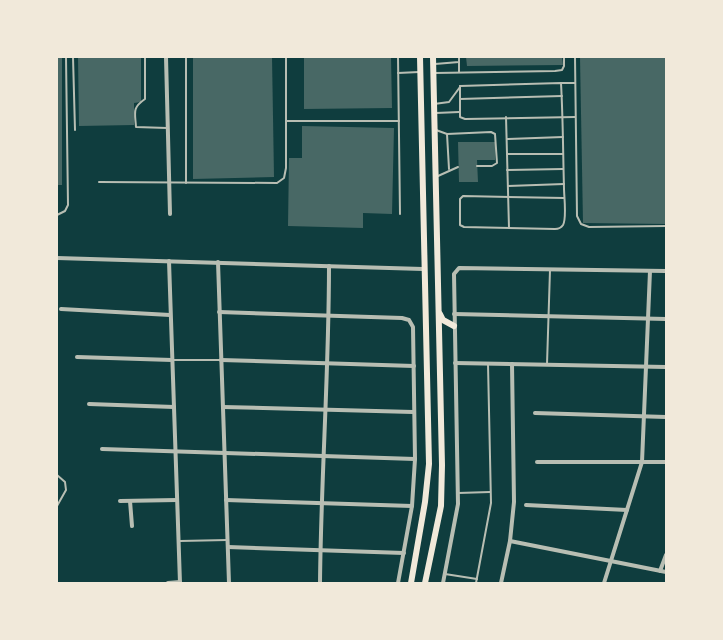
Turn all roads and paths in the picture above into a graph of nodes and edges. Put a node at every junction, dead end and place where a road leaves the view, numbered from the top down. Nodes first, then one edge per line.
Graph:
1 (66, 57) edge
2 (73, 57) edge
3 (145, 57) edge
4 (166, 57) edge
5 (186, 57) edge
6 (286, 57) edge
7 (398, 57) edge
8 (420, 57) edge
9 (433, 57) edge
10 (459, 57) edge
11 (564, 57) edge
12 (575, 57) edge
13 (459, 62) junction
14 (433, 64) junction
15 (420, 72) junction
16 (459, 72) junction
17 (398, 73) junction
18 (434, 73) junction
19 (561, 83) junction
20 (575, 83) junction
21 (460, 86) junction
22 (562, 96) junction
23 (460, 99) junction
24 (434, 104) junction
25 (459, 112) junction
26 (435, 113) junction
27 (562, 116) junction
28 (506, 117) junction
29 (575, 117) junction
30 (286, 121) junction
31 (399, 121) junction
32 (167, 128) junction
33 (75, 130) dead end
34 (435, 130) junction
35 (447, 134) junction
36 (563, 137) junction
37 (507, 139) junction
38 (507, 154) junction
39 (563, 154) junction
40 (477, 166) dead end
41 (458, 167) dead end
42 (449, 169) junction
43 (563, 169) junction
44 (507, 170) junction
45 (436, 177) junction
46 (99, 182) dead end
47 (169, 183) junction
48 (186, 183) junction
49 (564, 184) junction
50 (508, 186) junction
51 (508, 196) junction
52 (564, 198) junction
53 (170, 214) dead end
54 (400, 214) dead end
55 (57, 215) edge
56 (666, 226) edge
57 (509, 228) junction
58 (57, 258) edge
59 (169, 261) junction
60 (218, 262) junction
61 (329, 266) junction
62 (423, 268) junction
63 (550, 270) junction
64 (650, 271) junction
65 (666, 271) edge
66 (61, 310) dead end
67 (219, 312) junction
68 (439, 313) junction
69 (454, 314) junction
70 (170, 315) junction
71 (329, 316) junction
72 (549, 316) junction
73 (648, 318) junction
74 (666, 319) edge
75 (454, 326) junction
76 (77, 357) dead end
77 (172, 360) junction
78 (221, 360) junction
79 (328, 363) junction
80 (455, 363) junction
81 (488, 364) junction
82 (512, 364) junction
83 (547, 365) junction
84 (414, 366) junction
85 (646, 367) junction
86 (666, 367) edge
87 (89, 404) dead end
88 (174, 407) junction
89 (223, 407) junction
90 (325, 410) junction
91 (413, 412) junction
92 (534, 413) dead end
93 (644, 417) junction
94 (666, 417) edge
95 (102, 450) dead end
96 (175, 452) junction
97 (225, 453) junction
98 (323, 456) junction
99 (415, 459) junction
100 (537, 462) dead end
101 (642, 462) junction
102 (666, 462) edge
103 (57, 474) edge
104 (490, 492) junction
105 (458, 493) junction
106 (177, 500) junction
107 (226, 500) junction
108 (120, 501) dead end
109 (130, 501) junction
110 (321, 502) junction
111 (526, 505) dead end
112 (57, 506) edge
113 (412, 506) junction
114 (627, 510) junction
115 (132, 526) dead end
116 (228, 540) junction
117 (178, 541) junction
118 (510, 541) junction
119 (228, 547) junction
120 (320, 550) junction
121 (404, 553) junction
122 (666, 554) edge
123 (611, 563) junction
124 (660, 571) junction
125 (666, 572) edge
126 (445, 574) junction
127 (477, 579) junction
128 (180, 582) edge
129 (168, 583) edge
130 (229, 583) edge
131 (320, 583) edge
132 (398, 583) edge
133 (411, 583) edge
134 (425, 583) edge
135 (443, 583) edge
136 (476, 583) edge
137 (501, 583) edge
138 (604, 583) edge

1 - 55 lane
2 - 33 lane
3 - 32 lane
4 - 32 street
5 - 48 lane
6 - 30 lane
7 - 17 lane
8 - 15 main road
9 - 14 main road
10 - 13 lane
11 - 16 lane
12 - 20 lane
13 - 14 lane
13 - 16 lane
14 - 18 main road
15 - 17 lane
15 - 62 main road
16 - 18 lane
17 - 31 lane
18 - 24 main road
19 - 20 lane
19 - 21 lane
19 - 22 lane
20 - 29 lane
21 - 23 lane
21 - 24 lane
22 - 23 lane
22 - 27 lane
23 - 25 lane
24 - 26 main road
25 - 26 lane
25 - 28 lane
26 - 34 main road
27 - 28 lane
27 - 29 lane
27 - 36 lane
28 - 37 lane
29 - 56 lane
30 - 31 lane
30 - 48 lane
31 - 54 lane
32 - 47 street
34 - 35 lane
34 - 45 main road
35 - 40 lane
35 - 42 lane
36 - 37 lane
36 - 39 lane
37 - 38 lane
38 - 39 lane
38 - 44 lane
39 - 43 lane
41 - 42 lane
42 - 45 lane
43 - 44 lane
43 - 49 lane
44 - 50 lane
45 - 68 main road
46 - 47 lane
47 - 48 lane
47 - 53 street
49 - 50 lane
49 - 52 lane
50 - 51 lane
51 - 52 lane
51 - 57 lane
51 - 57 lane
52 - 57 lane
58 - 59 street
59 - 60 street
59 - 70 street
60 - 61 street
60 - 67 street
61 - 62 street
61 - 71 street
62 - 133 main road
63 - 64 street
63 - 69 street
63 - 72 lane
64 - 65 street
64 - 73 street
66 - 70 street
67 - 71 street
67 - 78 street
68 - 75 main road
68 - 134 main road
69 - 72 street
69 - 75 street
70 - 77 street
71 - 79 street
71 - 84 street
72 - 73 street
72 - 83 lane
73 - 74 street
73 - 85 street
75 - 80 street
76 - 77 street
77 - 78 lane
77 - 88 street
78 - 79 street
78 - 89 street
79 - 84 street
79 - 90 street
80 - 81 street
80 - 105 street
81 - 82 street
81 - 104 lane
82 - 83 street
82 - 118 street
83 - 85 street
84 - 91 street
85 - 86 street
85 - 93 street
87 - 88 street
88 - 96 street
89 - 90 street
89 - 97 street
90 - 91 street
90 - 98 street
91 - 99 street
92 - 93 street
93 - 94 street
93 - 101 street
95 - 96 street
96 - 97 street
96 - 106 street
97 - 98 street
97 - 107 street
98 - 99 street
98 - 110 street
99 - 113 street
100 - 101 street
101 - 102 street
101 - 114 street
103 - 112 lane
104 - 105 lane
104 - 127 lane
105 - 126 street
106 - 109 street
106 - 117 street
107 - 110 street
107 - 116 street
108 - 109 street
109 - 115 street
110 - 113 street
110 - 120 street
111 - 114 street
113 - 121 street
114 - 123 street
116 - 117 lane
116 - 119 street
117 - 128 street
118 - 123 street
118 - 137 street
119 - 120 street
119 - 130 street
120 - 121 street
120 - 131 street
121 - 132 street
122 - 124 street
123 - 124 street
123 - 138 street
124 - 125 street
126 - 127 lane
126 - 135 street
127 - 136 lane
128 - 129 street

